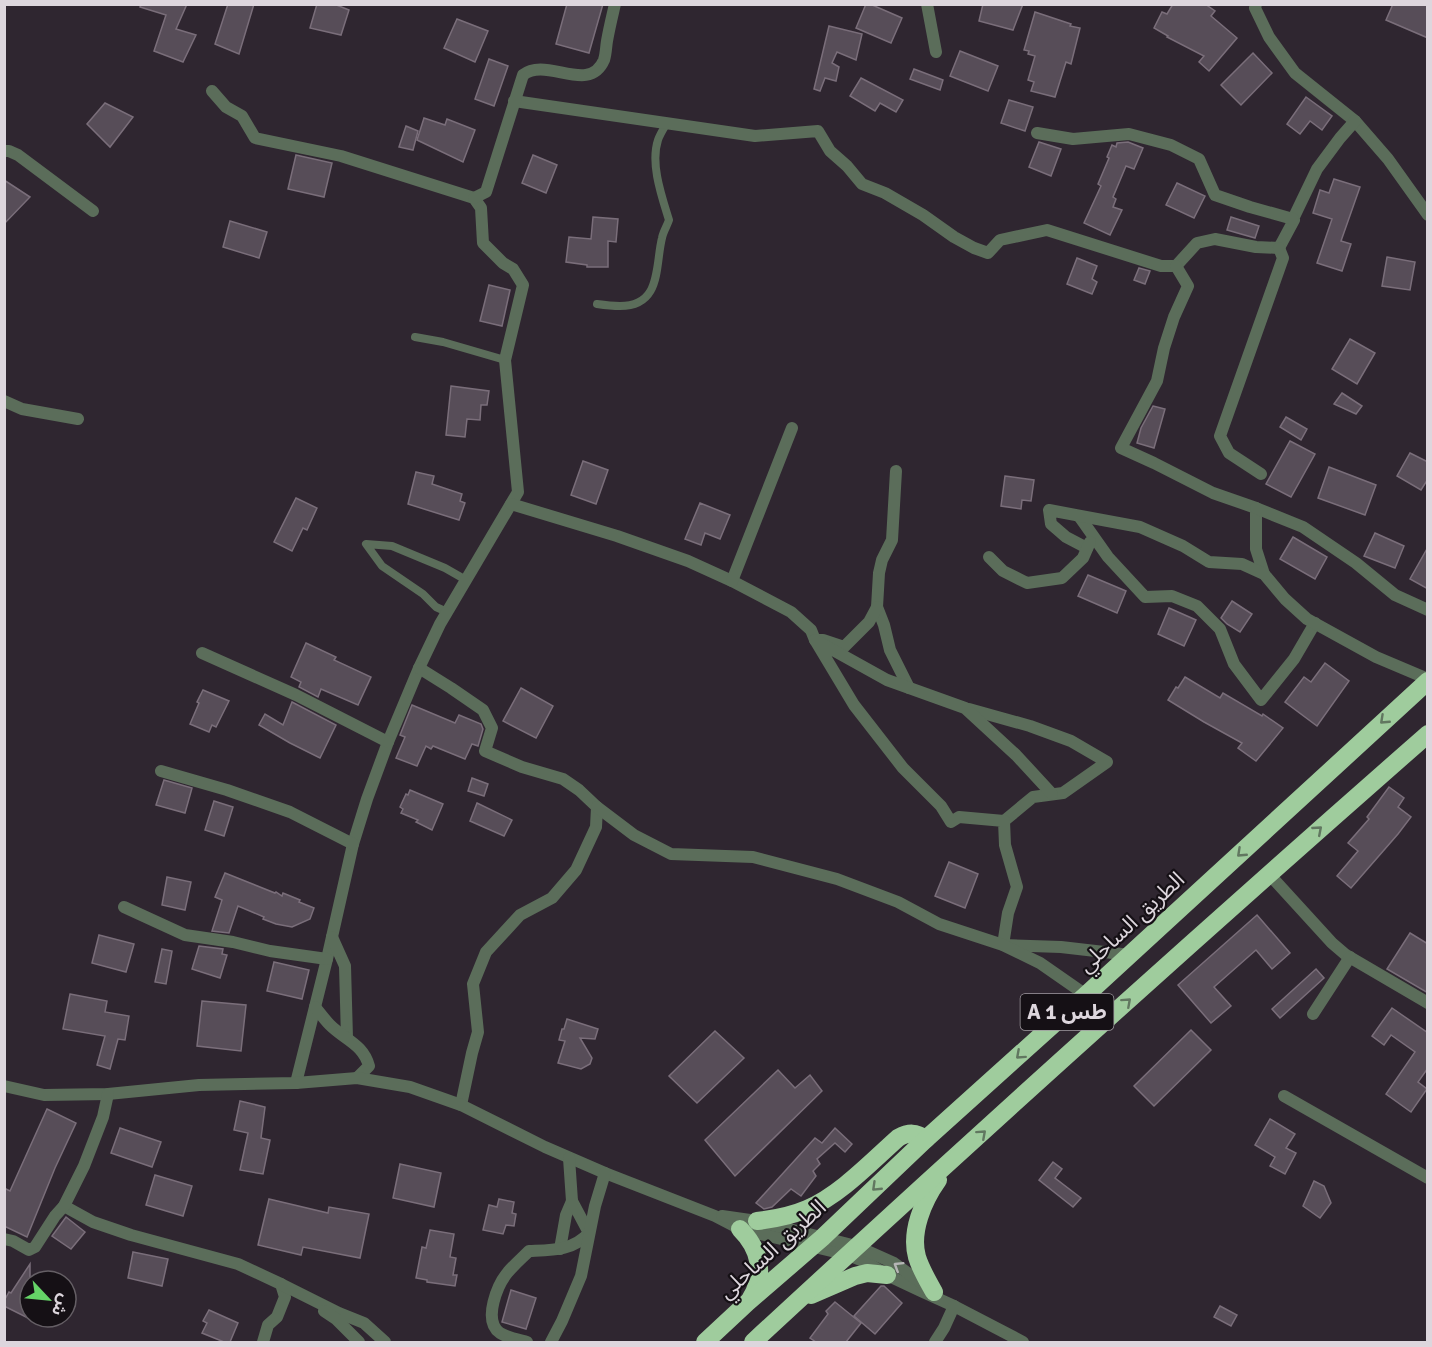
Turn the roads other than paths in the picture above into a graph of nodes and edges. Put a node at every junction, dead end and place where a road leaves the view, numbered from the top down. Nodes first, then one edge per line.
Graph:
1 (615, 4) edge
2 (927, 4) edge
3 (1254, 6) edge
4 (936, 52) dead end
5 (212, 92) dead end
6 (514, 101) junction
7 (1355, 121) junction
8 (667, 123) junction
9 (1037, 133) dead end
10 (4, 151) edge
11 (474, 198) junction
12 (93, 211) dead end
13 (1428, 215) edge
14 (1293, 219) junction
15 (1279, 248) junction
16 (1176, 266) junction
17 (597, 304) dead end
18 (415, 337) dead end
19 (505, 360) junction
20 (4, 401) edge
21 (78, 419) dead end
22 (792, 428) dead end
23 (896, 471) dead end
24 (1261, 474) dead end
25 (511, 504) junction
26 (1256, 508) junction
27 (1079, 516) junction
28 (1093, 536) junction
29 (1087, 548) junction
30 (989, 557) dead end
31 (1264, 574) junction
32 (466, 580) junction
33 (732, 581) junction
34 (877, 607) junction
35 (1428, 610) edge
36 (447, 612) junction
37 (1314, 623) junction
38 (815, 640) junction
39 (202, 653) dead end
40 (419, 668) junction
41 (1428, 680) edge
42 (909, 688) junction
43 (965, 708) junction
44 (1428, 734) edge
45 (388, 742) junction
46 (161, 771) dead end
47 (1052, 794) junction
48 (597, 807) junction
49 (1004, 821) junction
50 (354, 844) junction
51 (1269, 874) junction
52 (124, 907) dead end
53 (332, 937) junction
54 (1003, 945) junction
55 (1130, 955) junction
56 (1350, 957) junction
57 (327, 959) junction
58 (1086, 995) junction
59 (1428, 1003) edge
60 (315, 1007) junction
61 (1313, 1014) dead end
62 (347, 1038) junction
63 (357, 1078) junction
64 (296, 1083) junction
65 (4, 1086) edge
66 (108, 1094) junction
67 (1284, 1096) dead end
68 (461, 1105) junction
69 (926, 1139) junction
70 (569, 1158) junction
71 (951, 1162) junction
72 (605, 1173) junction
73 (1428, 1178) edge
74 (572, 1201) junction
75 (64, 1206) junction
76 (715, 1216) junction
77 (757, 1221) junction
78 (740, 1229) junction
79 (589, 1233) junction
80 (4, 1239) edge
81 (817, 1242) junction
82 (560, 1249) junction
83 (852, 1250) junction
84 (888, 1275) junction
85 (281, 1284) junction
86 (294, 1290) junction
87 (801, 1299) junction
88 (944, 1300) junction
89 (748, 1302) junction
90 (263, 1342) edge
91 (359, 1342) edge
92 (385, 1342) edge
93 (527, 1342) edge
94 (551, 1342) edge
95 (705, 1342) edge
96 (753, 1342) edge
97 (935, 1342) edge
98 (1023, 1342) edge

1 - 6 street
2 - 4 street
3 - 7 street
5 - 11 street
6 - 8 street
6 - 11 street
7 - 13 street
7 - 14 street
8 - 16 street
8 - 17 lane
9 - 14 street
10 - 12 street
11 - 19 street
14 - 15 street
15 - 16 street
15 - 24 street
16 - 26 street
18 - 19 lane
19 - 25 street
20 - 21 street
22 - 33 street
23 - 34 street
25 - 32 street
25 - 33 street
26 - 31 street
26 - 35 street
27 - 28 street
27 - 29 street
27 - 31 street
28 - 29 street
28 - 37 street
29 - 30 street
31 - 37 street
32 - 36 street
32 - 36 lane
33 - 38 street
34 - 38 street
34 - 42 street
36 - 40 street
37 - 41 street
38 - 42 street
38 - 49 street
39 - 45 street
40 - 45 street
40 - 48 street
41 -> 55 highway, الطريق الساحلي / A 1 طس
42 - 43 street
43 - 47 street
43 - 47 street
51 -> 44 highway, A 1 طس
45 - 50 street
46 - 50 street
47 - 49 street
48 - 54 street
48 - 68 street
49 - 54 street
50 - 53 street
51 - 56 street
71 -> 51 highway, A 1 طس
52 - 57 street
53 - 57 street
53 - 62 street
54 - 55 street
54 - 58 street
55 - 58 highway, الطريق الساحلي / A 1 طس
56 - 59 street
56 - 61 street
57 - 60 street
58 -> 69 highway, الطريق الساحلي / A 1 طس
60 - 62 street
60 - 64 street
62 - 63 street
63 - 64 street
63 - 68 street
64 - 66 street
65 - 66 street
66 - 75 street
67 - 73 street
68 - 70 street
69 - 77 highway
69 -> 81 highway, الطريق الساحلي / A 1 طس
70 - 72 street
70 - 74 street
71 - 83 highway, A 1 طس
71 - 88 highway
72 - 76 street
72 - 79 street
74 - 79 street
74 - 82 street
75 - 80 street
75 - 85 street
76 - 77 street
76 - 78 street
77 - 81 street
78 - 81 street
78 - 89 highway
79 - 82 street
79 - 94 street
81 - 83 street
81 - 89 highway, الطريق الساحلي / A 1 طس
82 - 93 street
83 - 84 street
83 - 87 highway, A 1 طس
88 -> 83 street
84 - 87 highway
84 - 88 street
85 - 86 street
85 - 90 street
86 - 91 street
86 - 92 street
87 - 96 highway, A 1 طس
88 - 97 street
88 - 98 street
89 - 95 highway, الطريق الساحلي / A 1 طس

